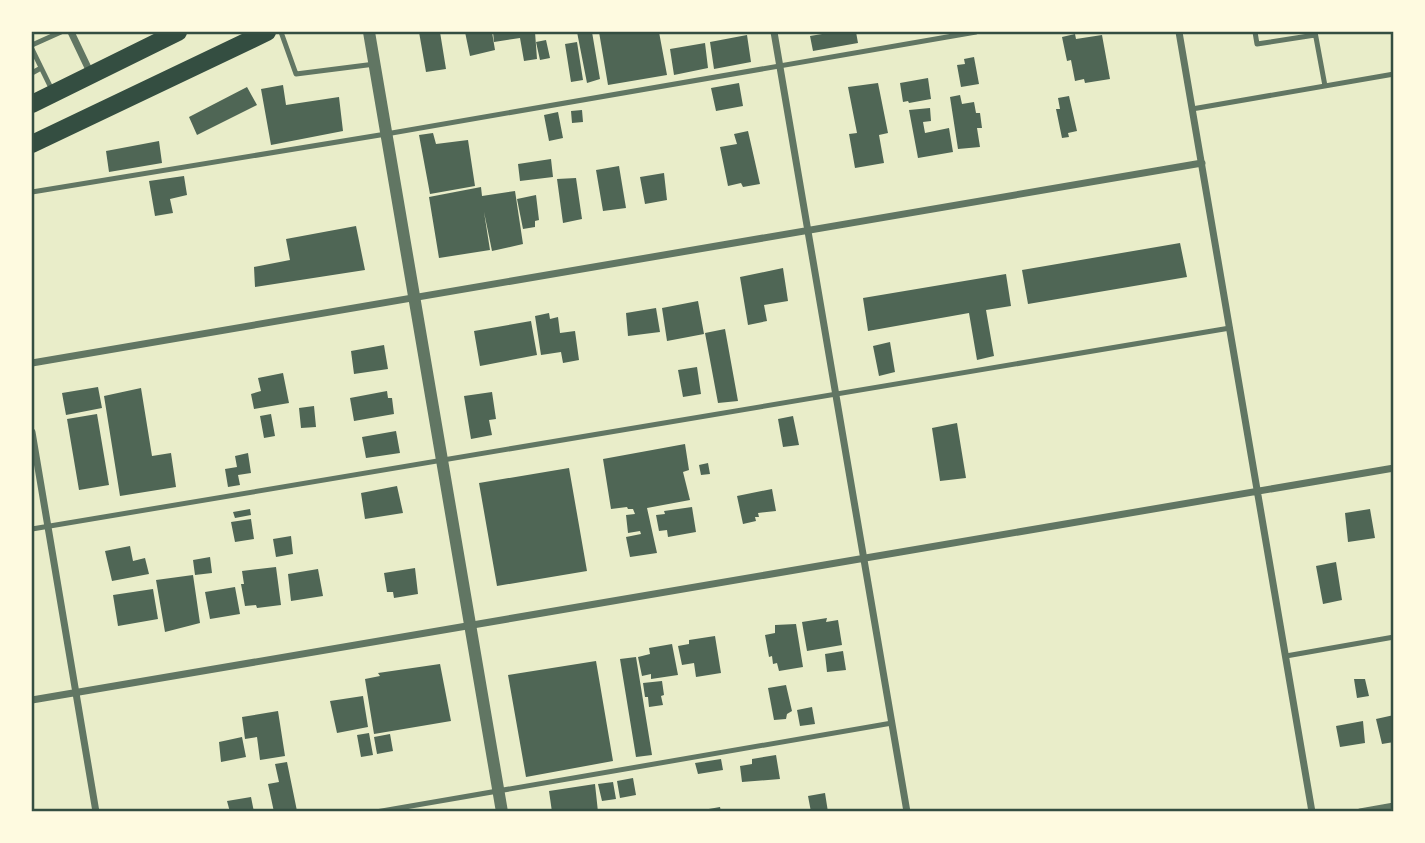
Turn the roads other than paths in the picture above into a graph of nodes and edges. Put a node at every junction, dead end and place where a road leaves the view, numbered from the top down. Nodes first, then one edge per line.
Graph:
1 (61, 32) edge
2 (71, 32) edge
3 (178, 32) edge
4 (267, 32) edge
5 (281, 32) edge
6 (369, 32) edge
7 (774, 32) edge
8 (976, 32) edge
9 (1179, 32) edge
10 (1255, 32) edge
11 (1315, 33) edge
12 (32, 47) edge
13 (375, 64) junction
14 (779, 65) junction
15 (41, 68) junction
16 (32, 73) edge
17 (92, 74) junction
18 (1394, 74) edge
19 (1325, 86) junction
20 (54, 93) junction
21 (32, 104) edge
22 (1192, 109) junction
23 (386, 134) junction
24 (32, 144) edge
25 (1202, 163) junction
26 (32, 192) edge
27 (808, 230) junction
28 (414, 297) junction
29 (1230, 328) junction
30 (32, 363) edge
31 (836, 394) junction
32 (32, 432) edge
33 (441, 458) junction
34 (1394, 468) edge
35 (1258, 491) junction
36 (48, 526) junction
37 (32, 529) edge
38 (864, 558) junction
39 (470, 626) junction
40 (1394, 637) edge
41 (1286, 656) junction
42 (76, 693) junction
43 (32, 700) edge
44 (892, 723) junction
45 (498, 790) junction
46 (1394, 806) edge
47 (96, 811) edge
48 (376, 811) edge
49 (502, 811) edge
50 (907, 811) edge
51 (1312, 811) edge
52 (1360, 811) edge

1 - 12 lane
2 - 17 street
3 - 17 main road
4 - 24 main road
5 - 13 lane
6 - 13 street
7 - 14 street
8 - 14 lane
9 - 22 street
10 - 11 lane
11 - 19 lane
12 - 15 lane
13 - 23 street
14 - 23 lane
14 - 27 street
15 - 16 lane
15 - 20 lane
17 - 20 main road
18 - 19 lane
19 - 22 lane
20 - 21 main road
22 - 25 street
23 - 26 lane
23 - 28 street
25 - 27 street
25 - 29 street
27 - 28 street
27 - 31 street
28 - 30 street
28 - 33 street
29 - 31 lane
29 - 35 street
31 - 33 lane
31 - 38 street
32 - 36 street
33 - 36 lane
33 - 39 street
34 - 35 street
35 - 38 street
35 - 41 street
36 - 37 lane
36 - 42 street
38 - 39 street
38 - 44 street
39 - 42 street
39 - 45 street
40 - 41 lane
41 - 51 street
42 - 43 street
42 - 47 street
44 - 45 lane
44 - 50 street
45 - 48 lane
45 - 49 street
46 - 52 street

